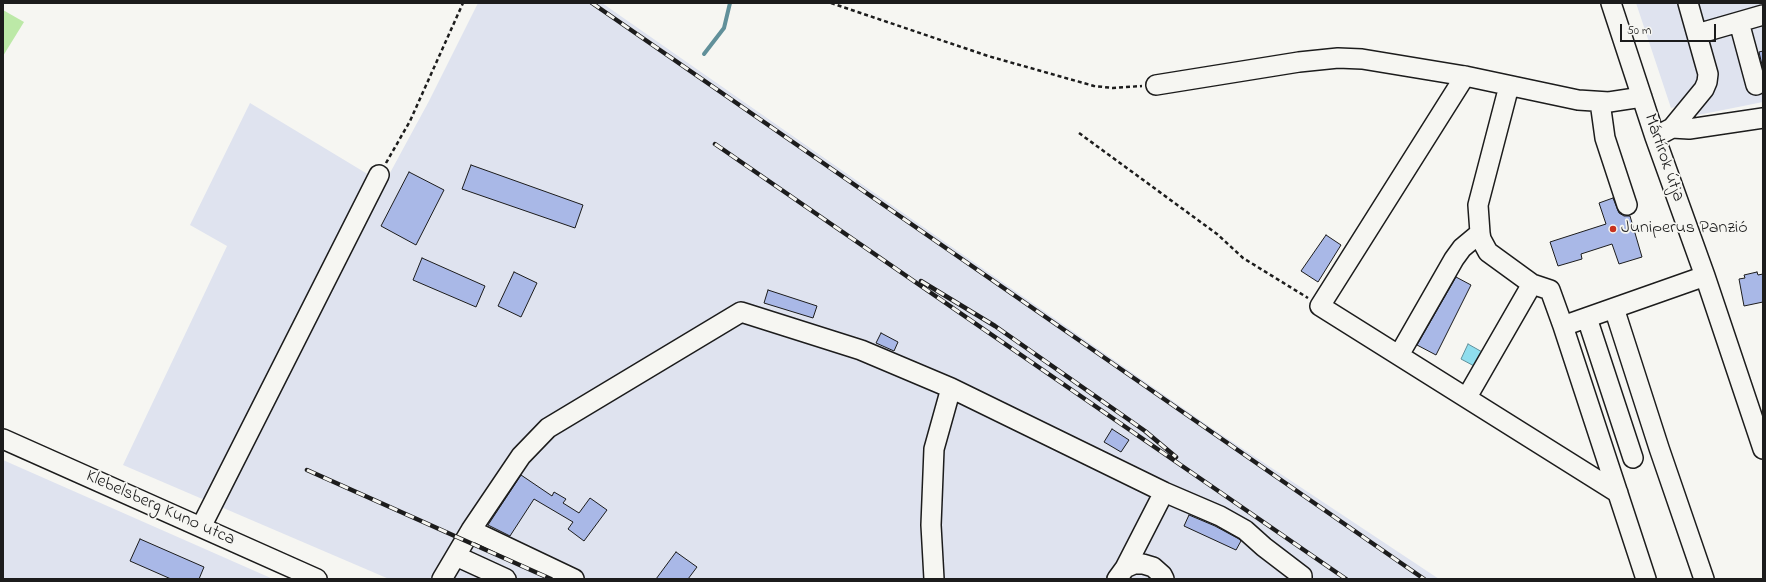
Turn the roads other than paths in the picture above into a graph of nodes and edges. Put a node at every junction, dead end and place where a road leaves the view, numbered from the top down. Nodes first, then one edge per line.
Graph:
1 (1611, 3) edge
2 (1688, 3) edge
3 (1763, 15) edge
4 (1739, 22) junction
5 (1697, 34) junction
6 (1465, 76) junction
7 (1156, 85) road end
8 (1756, 85) dead end
9 (1509, 86) junction
10 (1642, 97) junction
11 (1600, 102) junction
12 (1763, 118) edge
13 (1672, 128) junction
14 (1655, 137) junction
15 (379, 175) road end
16 (1627, 205) dead end
17 (1480, 233) junction
18 (1705, 276) junction
19 (1532, 284) junction
20 (1614, 308) junction
21 (1587, 318) junction
22 (1563, 326) junction
23 (1400, 355) junction
24 (1636, 372) junction
25 (1609, 381) junction
26 (951, 388) junction
27 (1584, 390) junction
28 (1467, 397) junction
29 (3, 440) edge
30 (1659, 448) junction
31 (1763, 449) edge
32 (1633, 458) junction
33 (1608, 467) junction
34 (1164, 492) junction
35 (1618, 493) junction
36 (201, 527) junction
37 (471, 530) junction
38 (456, 556) junction
39 (288, 573) edge
40 (1121, 573) edge
41 (318, 579) edge
42 (442, 579) edge
43 (506, 579) edge
44 (574, 579) edge
45 (934, 579) edge
46 (1164, 579) edge
47 (1302, 579) edge
48 (1646, 579) edge
49 (1704, 579) edge

1 - 10 street, Mártírok útja
2 - 5 street
3 - 4 street
4 - 5 street
4 - 8 street
5 - 13 street
6 - 7 street
6 - 9 street
6 - 23 street
9 - 11 street
9 - 17 street
10 - 11 street
10 - 14 street, Mártírok útja
11 - 16 street
12 - 13 street
13 - 14 street
14 - 18 street, Mártírok útja
15 - 36 street
17 - 19 street
17 - 23 street
18 - 20 street
18 - 31 street, Mártírok útja
19 - 22 street
19 - 28 street
20 - 21 street
20 - 24 street
21 - 22 street
21 - 25 street
22 - 27 street
23 - 28 street
24 - 25 street
24 - 30 street
25 - 27 street
25 - 32 street
26 - 34 street
26 - 37 street
26 - 45 street
27 - 33 street
28 - 35 street
29 - 36 street, Klebelsberg Kuno utca
30 - 32 street
30 - 49 street
32 - 33 street
33 - 35 street
34 - 40 street
34 - 47 street
35 - 48 street
36 - 39 street, Klebelsberg Kuno utca
37 - 38 street
37 - 44 street
38 - 42 street
38 - 43 street
39 - 41 street, Klebelsberg Kuno utca
40 - 46 street

